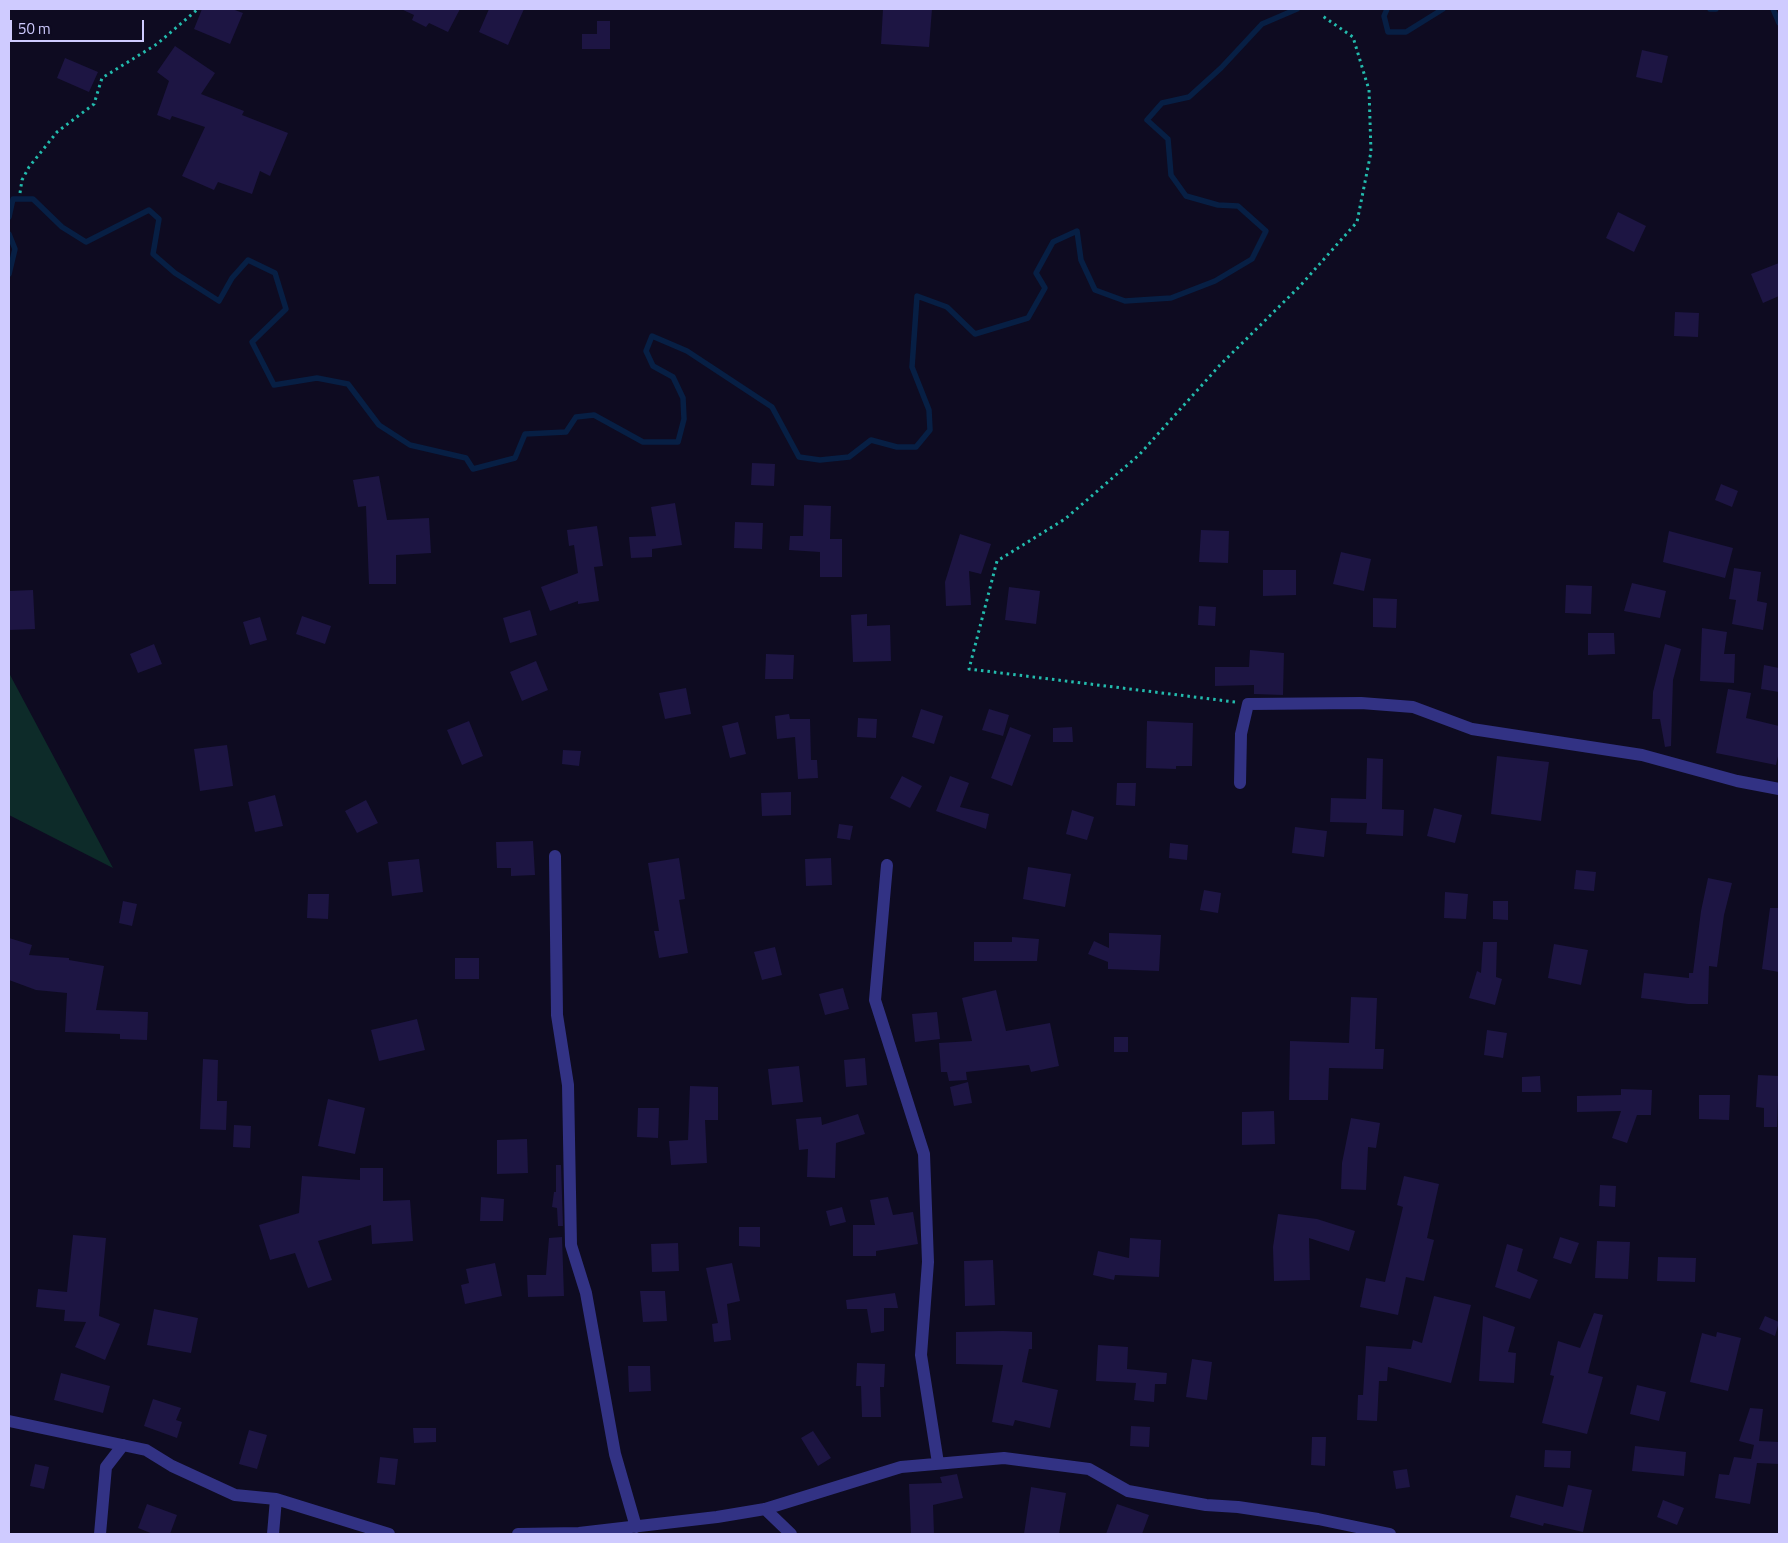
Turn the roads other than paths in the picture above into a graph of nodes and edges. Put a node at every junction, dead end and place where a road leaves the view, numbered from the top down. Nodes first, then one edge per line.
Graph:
1 (1240, 783) dead end
2 (1779, 790) edge
3 (555, 856) dead end
4 (887, 865) dead end
5 (9, 1421) edge
6 (123, 1445) junction
7 (938, 1464) junction
8 (276, 1499) junction
9 (765, 1509) junction
10 (636, 1527) junction
11 (100, 1534) edge
12 (272, 1534) edge
13 (389, 1534) edge
14 (518, 1534) edge
15 (532, 1534) edge
16 (791, 1534) edge
17 (1390, 1534) edge

1 - 2 street
3 - 10 street
4 - 7 street
5 - 6 street
6 - 8 street
6 - 11 street
7 - 9 street
7 - 17 street
8 - 12 street
8 - 13 street
9 - 10 street
9 - 16 street
10 - 15 street
14 - 15 street

